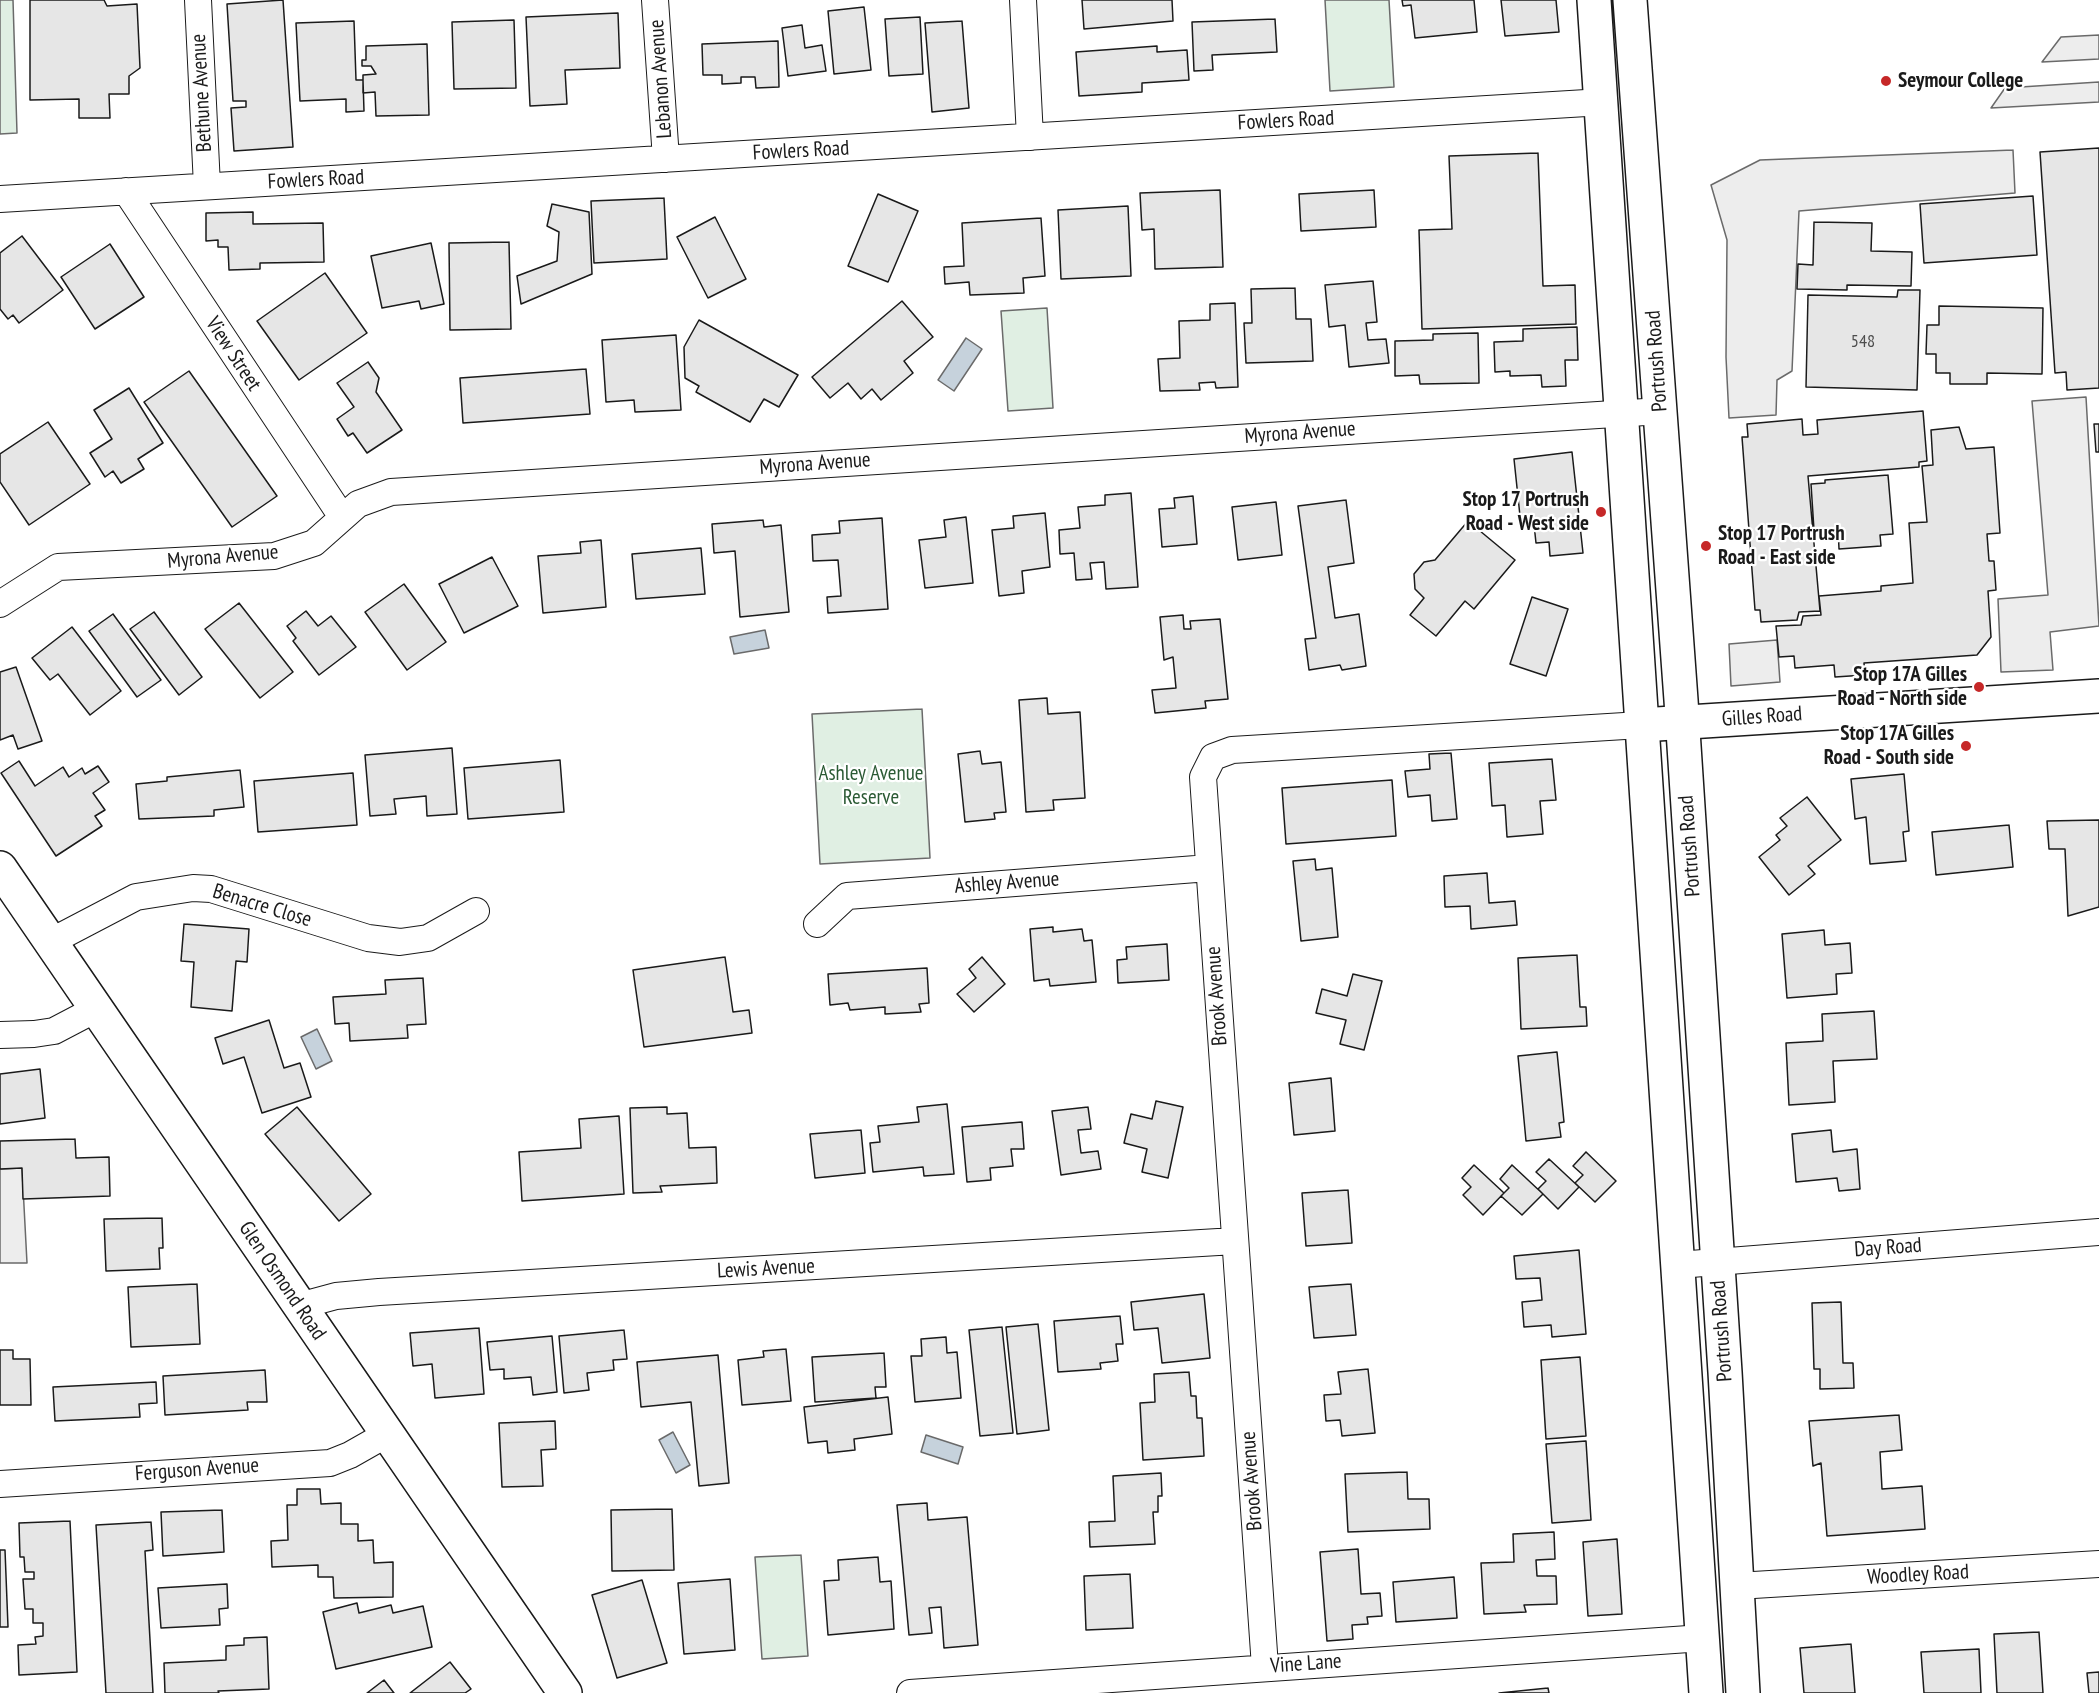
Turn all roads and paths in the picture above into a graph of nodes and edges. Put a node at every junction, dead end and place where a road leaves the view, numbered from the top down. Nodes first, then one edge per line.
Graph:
1 (198, 0) edge
2 (655, 0) edge
3 (1023, 0) edge
4 (1594, 0) edge
5 (1630, 0) edge
6 (1602, 102) junction
7 (1030, 137) junction
8 (666, 159) junction
9 (207, 186) junction
10 (126, 192) junction
11 (0, 199) edge
12 (1661, 411) junction
13 (1623, 413) junction
14 (342, 517) junction
15 (0, 604) edge
16 (2099, 696) edge
17 (1682, 722) junction
18 (1641, 725) junction
19 (0, 868) edge
20 (1209, 868) junction
21 (476, 911) dead end
22 (817, 924) dead end
23 (50, 942) junction
24 (96, 1009) junction
25 (0, 1035) edge
26 (2099, 1232) edge
27 (1234, 1241) junction
28 (1717, 1261) junction
29 (1678, 1265) junction
30 (300, 1306) junction
31 (387, 1434) junction
32 (0, 1484) edge
33 (2099, 1564) edge
34 (1737, 1586) junction
35 (1703, 1638) junction
36 (1265, 1666) junction
37 (565, 1693) edge
38 (910, 1693) edge
39 (1707, 1693) edge
40 (1743, 1693) edge

1 - 9 street, Bethune Avenue
2 - 8 street, Lebanon Avenue
3 - 7 street
4 - 6 main road, Portrush Road
5 - 12 main road, Portrush Road
6 - 7 street, Fowlers Road
6 - 13 main road, Portrush Road
7 - 8 street, Fowlers Road
8 - 9 street, Fowlers Road
9 - 10 street, Fowlers Road
10 - 11 street, Fowlers Road
10 - 14 street, View Street
12 - 13 street, Myrona Avenue
12 - 17 main road, Portrush Road
13 - 14 street, Myrona Avenue
13 - 18 main road, Portrush Road
14 - 15 street, Myrona Avenue
16 - 17 main road, Gilles Road
17 - 18 main road, Gilles Road
17 - 28 main road, Portrush Road
18 - 20 street, Brook Avenue
18 - 29 main road, Portrush Road
19 - 23 main road, Glen Osmond Road
20 - 22 street, Ashley Avenue
20 - 27 street, Brook Avenue
21 - 23 street, Benacre Close
23 - 24 main road, Glen Osmond Road
24 - 25 street
24 - 30 main road, Glen Osmond Road
26 - 28 street, Day Road
27 - 30 street, Lewis Avenue
27 - 36 street, Brook Avenue
28 - 29 street, Day Road
28 - 34 main road, Portrush Road
29 - 35 main road, Portrush Road
30 - 31 main road, Glen Osmond Road
31 - 32 street, Ferguson Avenue
31 - 37 main road, Glen Osmond Road
33 - 34 street, Woodley Road
34 - 40 main road, Portrush Road
35 - 36 street, Vine Lane
35 - 39 main road, Portrush Road
36 - 38 street, Vine Lane

